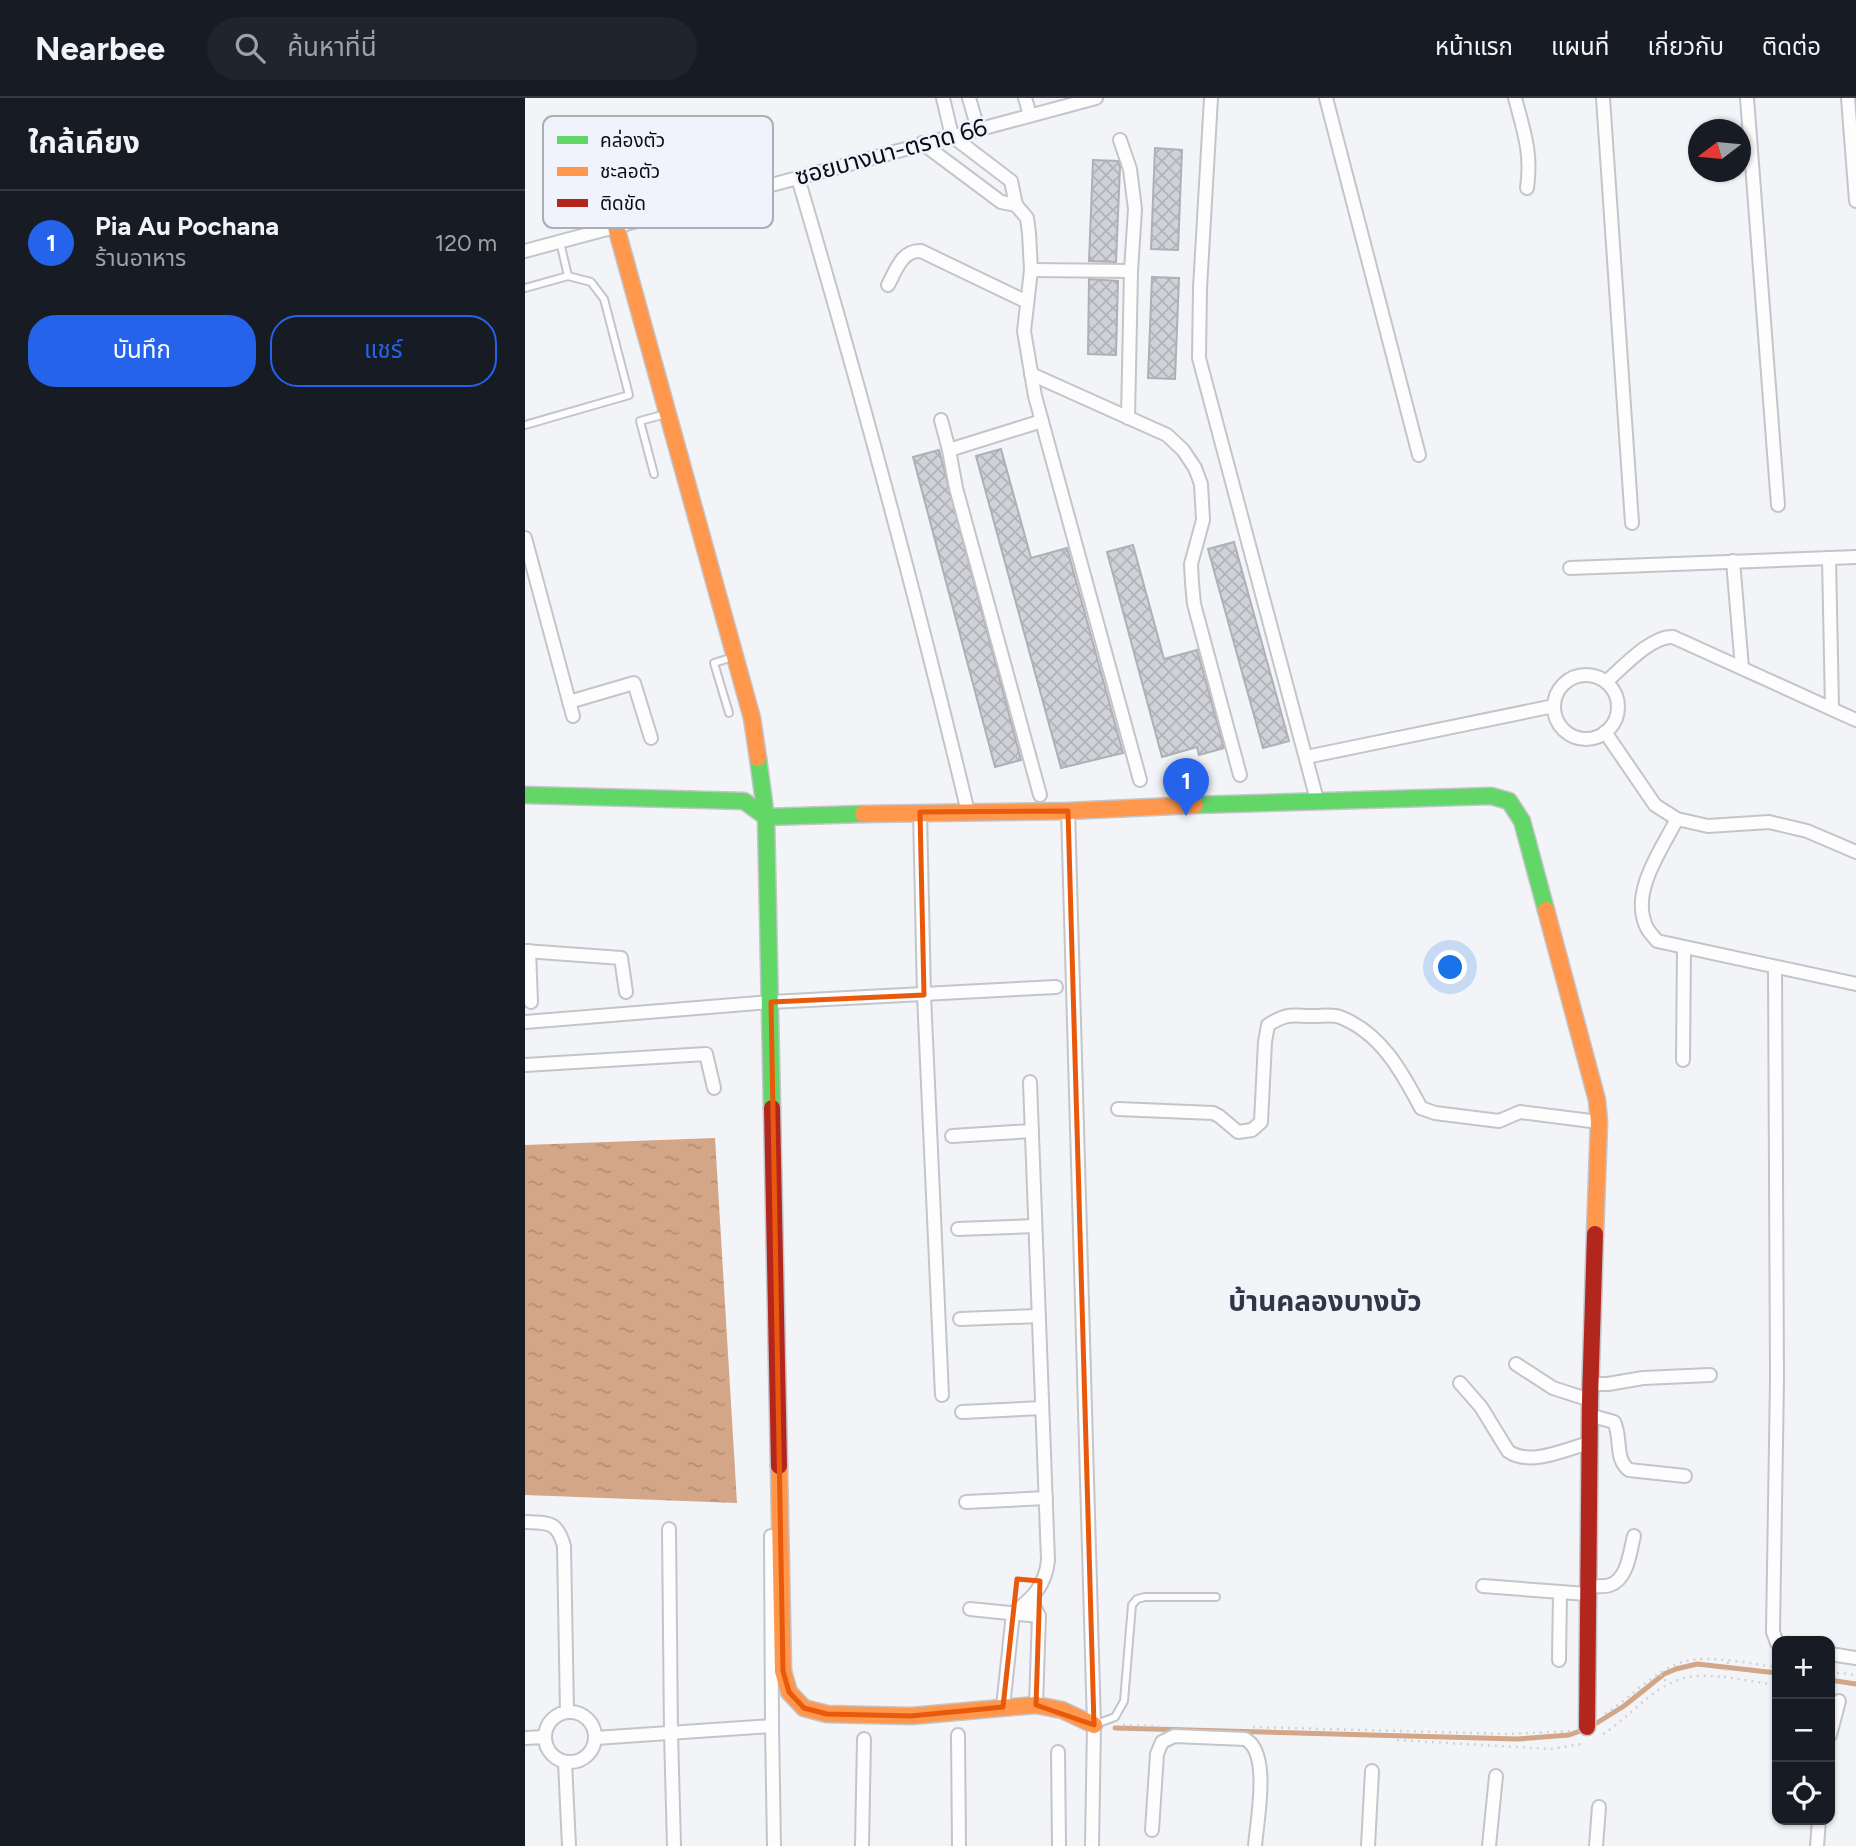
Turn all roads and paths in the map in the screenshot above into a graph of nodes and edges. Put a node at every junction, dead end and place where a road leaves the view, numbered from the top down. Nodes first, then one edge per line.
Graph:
1 (943, 98) edge
2 (969, 98) edge
3 (1024, 98) edge
4 (1096, 98) edge
5 (1211, 98) edge
6 (1326, 98) edge
7 (1515, 98) edge
8 (1602, 98) edge
9 (1747, 98) edge
10 (1848, 98) edge
11 (1030, 115) junction
12 (978, 129) junction
13 (952, 136) junction
14 (1120, 139) dead end
15 (922, 143) junction
16 (798, 178) junction
17 (773, 185) edge
18 (1527, 188) dead end
19 (1856, 201) edge
20 (1016, 205) junction
21 (613, 228) edge
22 (617, 228) edge
23 (561, 242) junction
24 (525, 251) edge
25 (1031, 270) junction
26 (1131, 271) junction
27 (568, 276) junction
28 (888, 285) dead end
29 (525, 288) edge
30 (1027, 302) junction
31 (1031, 374) junction
32 (668, 413) junction
33 (1128, 418) junction
34 (941, 419) dead end
35 (1042, 421) junction
36 (525, 425) edge
37 (949, 450) junction
38 (1419, 455) dead end
39 (654, 474) dead end
40 (1778, 505) dead end
41 (1632, 523) dead end
42 (525, 538) edge
43 (1856, 557) edge
44 (1829, 558) junction
45 (1733, 561) junction
46 (1570, 568) dead end
47 (735, 657) junction
48 (1742, 668) junction
49 (1606, 682) junction
50 (569, 702) junction
51 (1554, 706) junction
52 (1832, 708) junction
53 (729, 713) dead end
54 (573, 716) dead end
55 (1856, 720) edge
56 (1605, 732) junction
57 (651, 738) dead end
58 (1306, 757) junction
59 (1240, 775) dead end
60 (1140, 780) dead end
61 (525, 795) edge
62 (1040, 795) dead end
63 (1317, 800) junction
64 (1068, 811) junction
65 (920, 812) junction
66 (968, 812) junction
67 (766, 817) junction
68 (1677, 819) junction
69 (1856, 852) edge
70 (1684, 948) junction
71 (527, 951) edge
72 (1775, 967) junction
73 (1856, 984) edge
74 (1056, 987) dead end
75 (626, 992) dead end
76 (924, 995) junction
77 (531, 1002) dead end
78 (771, 1002) junction
79 (525, 1022) edge
80 (1683, 1060) dead end
81 (525, 1065) edge
82 (1030, 1082) dead end
83 (714, 1088) dead end
84 (1118, 1109) dead end
85 (1599, 1122) junction
86 (1032, 1131) junction
87 (953, 1136) dead end
88 (1035, 1226) junction
89 (958, 1229) dead end
90 (1039, 1316) junction
91 (960, 1319) dead end
92 (1516, 1364) dead end
93 (1710, 1375) dead end
94 (1459, 1382) dead end
95 (942, 1395) dead end
96 (1590, 1400) junction
97 (1042, 1408) junction
98 (961, 1412) dead end
99 (1590, 1443) junction
100 (1685, 1476) dead end
101 (1046, 1499) junction
102 (966, 1502) dead end
103 (525, 1522) edge
104 (670, 1529) dead end
105 (771, 1536) dead end
106 (1634, 1536) dead end
107 (1483, 1586) dead end
108 (1588, 1590) junction
109 (1560, 1592) junction
110 (1216, 1597) dead end
111 (1031, 1600) junction
112 (970, 1609) dead end
113 (1013, 1613) junction
114 (1039, 1616) junction
115 (1774, 1636) edge
116 (1835, 1655) edge
117 (1856, 1658) edge
118 (1559, 1660) dead end
119 (1728, 1662) junction
120 (1772, 1666) edge
121 (1835, 1673) edge
122 (1660, 1674) junction
123 (1856, 1675) edge
124 (1725, 1677) junction
125 (1668, 1684) junction
126 (1772, 1684) edge
127 (1839, 1700) dead end
128 (1036, 1705) junction
129 (1003, 1707) junction
130 (567, 1712) junction
131 (1835, 1716) edge
132 (1094, 1725) junction
133 (1122, 1725) dead end
134 (772, 1726) junction
135 (1163, 1726) dead end
136 (1245, 1727) dead end
137 (671, 1733) junction
138 (958, 1735) dead end
139 (1589, 1736) junction
140 (545, 1737) junction
141 (525, 1738) edge
142 (595, 1738) junction
143 (864, 1739) dead end
144 (1397, 1740) dead end
145 (1058, 1752) dead end
146 (565, 1762) junction
147 (1372, 1771) dead end
148 (1496, 1776) dead end
149 (1599, 1807) dead end
150 (1819, 1825) edge
151 (1152, 1830) dead end
152 (569, 1846) edge
153 (674, 1846) edge
154 (773, 1846) edge
155 (862, 1846) edge
156 (959, 1846) edge
157 (1059, 1846) edge
158 (1092, 1846) edge
159 (1255, 1846) edge
160 (1368, 1846) edge
161 (1489, 1846) edge
162 (1596, 1846) edge
163 (1817, 1846) edge

1 - 13 street
2 - 12 street
3 - 11 street
4 - 11 street, ซอยบางนา-ตราด 66
5 - 58 street
6 - 38 street
7 - 18 street
8 - 41 street
9 - 40 street
10 - 19 street
11 - 12 street, ซอยบางนา-ตราด 66
12 - 13 street, ซอยบางนา-ตราด 66
13 - 15 street, ซอยบางนา-ตราด 66
13 - 20 street
14 - 26 street
15 - 16 street, ซอยบางนา-ตราด 66
15 - 20 street
16 - 17 street, ซอยบางนา-ตราด 66
16 - 66 street
20 - 25 street
21 - 23 street, ซอยบางนา-ตราด 66
22 - 32 street
23 - 24 street, ซอยบางนา-ตราด 66
23 - 27 lane
25 - 26 street
25 - 30 street
26 - 33 street
27 - 29 lane
27 - 36 lane
28 - 30 street
30 - 31 street
31 - 33 street
31 - 35 street
32 - 39 lane
32 - 47 street
33 - 59 street
34 - 37 street
35 - 37 street
35 - 60 street
37 - 62 street
42 - 50 street
43 - 44 street
44 - 45 street
44 - 52 street
45 - 46 street
45 - 48 street
47 - 53 lane
47 - 67 street
48 - 49 street
48 - 52 street
49 - 51 street
49 - 56 street
50 - 54 street
50 - 57 street
51 - 56 street
51 - 58 street
52 - 55 street
56 - 68 street
58 - 63 street
61 - 67 street
63 - 64 street
63 - 85 street
64 - 66 street
64 - 132 street
65 - 66 street
65 - 67 street
65 - 76 street
67 - 78 street
68 - 69 street
68 - 70 street
70 - 72 street
70 - 80 street
71 - 75 street
71 - 77 street
72 - 73 street
72 - 115 street
74 - 76 street
76 - 78 street
76 - 95 street
78 - 79 street
78 - 129 street
81 - 83 street
82 - 86 street
84 - 85 street
85 - 96 street
86 - 87 street
86 - 88 street
88 - 89 street
88 - 90 street
90 - 91 street
90 - 97 street
92 - 96 street
93 - 96 street
94 - 99 street
96 - 99 street
96 - 100 street
97 - 98 street
97 - 101 street
99 - 108 street
101 - 102 street
101 - 111 street
103 - 130 street
104 - 137 street
105 - 134 street
106 - 108 street
107 - 109 street
108 - 109 street
108 - 139 street
109 - 118 street
110 - 132 lane
111 - 113 street
111 - 114 street
112 - 113 street
113 - 114 street
113 - 129 street
114 - 128 street
116 - 117 street
119 - 120 path
119 - 122 path
119 - 124 path
121 - 123 path
122 - 125 path
122 - 139 path
124 - 125 path
124 - 126 path
125 - 139 path
127 - 131 street
128 - 129 street
128 - 132 street
130 - 140 street
130 - 142 street
132 - 158 street
133 - 135 path
134 - 137 street
134 - 154 street
136 - 139 path
137 - 142 street
137 - 153 street
138 - 156 street
139 - 144 path
140 - 141 street
140 - 146 street
142 - 146 street
143 - 155 street
145 - 157 street
146 - 152 street
147 - 160 street
148 - 161 street
149 - 162 street
150 - 163 street
151 - 159 street

